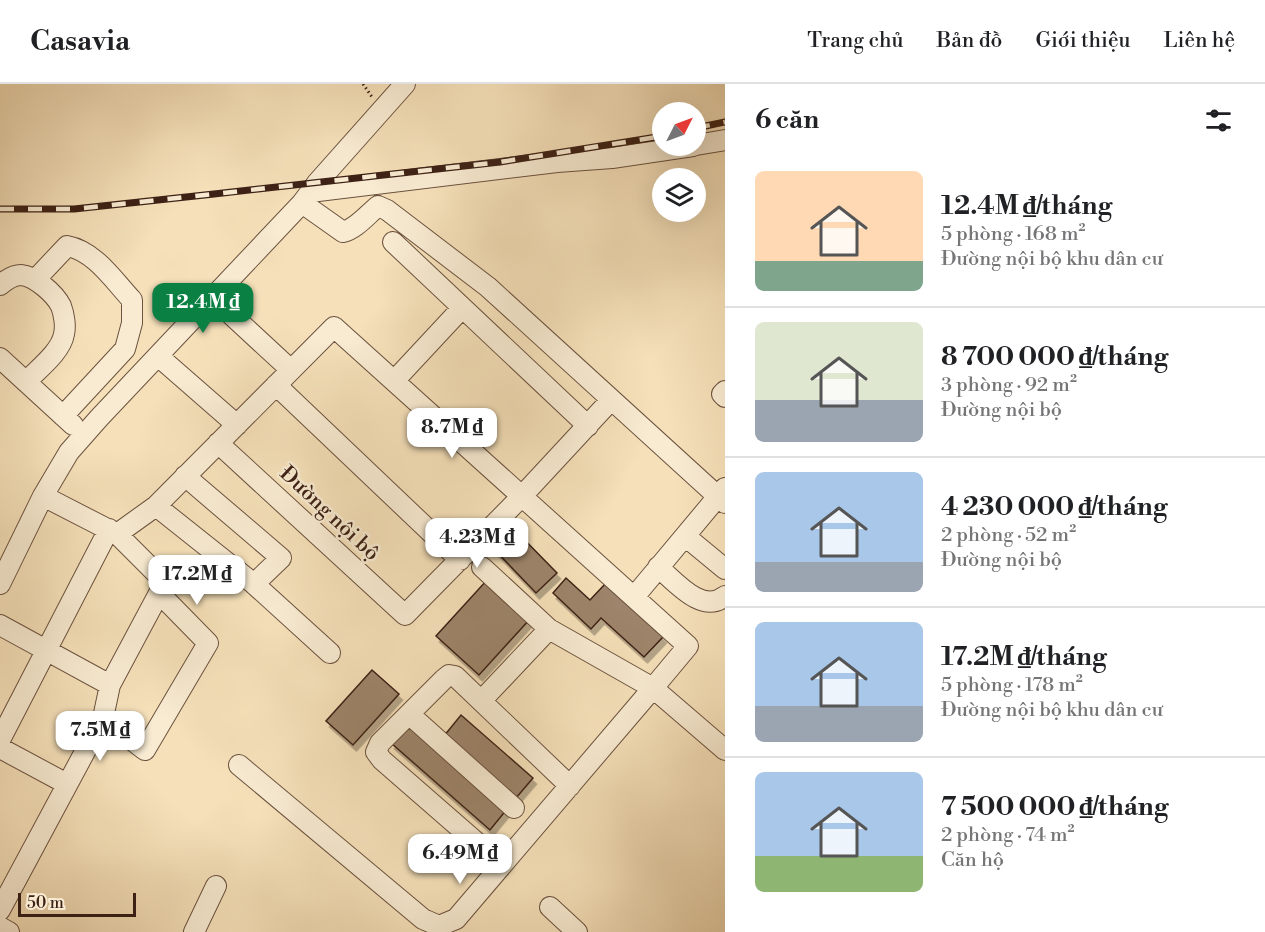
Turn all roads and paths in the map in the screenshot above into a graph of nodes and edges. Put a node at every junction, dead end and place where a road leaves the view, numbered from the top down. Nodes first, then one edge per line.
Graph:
1 (405, 84) edge
2 (725, 140) edge
3 (706, 143) edge
4 (652, 152) edge
5 (306, 197) junction
6 (393, 242) dead end
7 (35, 280) junction
8 (0, 285) edge
9 (488, 287) junction
10 (212, 297) junction
11 (464, 310) junction
12 (158, 356) junction
13 (0, 358) edge
14 (291, 370) junction
15 (394, 381) junction
16 (26, 382) junction
17 (276, 385) junction
18 (725, 391) edge
19 (725, 397) edge
20 (612, 400) junction
21 (63, 416) junction
22 (237, 425) junction
23 (588, 426) junction
24 (84, 435) junction
25 (218, 443) junction
26 (185, 477) junction
27 (44, 496) junction
28 (522, 496) junction
29 (722, 496) edge
30 (156, 506) junction
31 (113, 532) junction
32 (685, 536) junction
33 (460, 560) junction
34 (482, 567) dead end
35 (658, 567) junction
36 (725, 569) edge
37 (0, 584) edge
38 (254, 584) junction
39 (160, 594) junction
40 (725, 596) edge
41 (634, 597) junction
42 (0, 625) edge
43 (549, 629) junction
44 (48, 650) junction
45 (330, 653) dead end
46 (110, 685) junction
47 (653, 688) junction
48 (481, 701) junction
49 (409, 714) junction
50 (103, 718) junction
51 (0, 740) edge
52 (0, 748) edge
53 (725, 750) edge
54 (239, 765) dead end
55 (67, 784) junction
56 (570, 786) junction
57 (514, 808) dead end
58 (483, 848) dead end
59 (7, 879) edge
60 (216, 886) dead end
61 (550, 907) dead end
62 (0, 910) edge
63 (0, 927) edge
64 (9, 932) edge
65 (194, 932) edge
66 (577, 932) edge

1 - 5 street
2 - 3 street
4 - 5 street
5 - 9 street
5 - 10 street
6 - 11 street
7 - 8 street
7 - 16 street
7 - 21 street
9 - 11 street
9 - 20 street
10 - 12 street
10 - 14 street
11 - 15 street
11 - 23 street
12 - 22 street
12 - 24 street
13 - 16 street
14 - 15 street
14 - 17 street
15 - 28 street
16 - 21 street
17 - 22 street
17 - 33 street
18 - 19 street
20 - 23 street, Đường nội bộ
20 - 29 street
21 - 24 street
22 - 25 street
23 - 28 street, Đường nội bộ
24 - 27 street
25 - 26 street
25 - 33 street, Đường nội bộ
26 - 30 street
26 - 38 street
27 - 31 street
27 - 37 street
28 - 33 street, Đường nội bộ
28 - 41 street
29 - 32 street
30 - 31 street
30 - 38 street
31 - 39 street
31 - 44 street
32 - 35 street
32 - 36 street
34 - 43 street
35 - 40 street
35 - 41 street
38 - 45 street
39 - 46 street
39 - 50 street
41 - 47 street
42 - 44 street
43 - 47 street
43 - 48 street
44 - 46 street
44 - 51 street
46 - 50 street
47 - 53 street
47 - 56 street
48 - 49 street
48 - 56 street
49 - 57 street
49 - 58 street
50 - 55 street
52 - 55 street
54 - 56 street
55 - 59 street
59 - 62 street
60 - 65 street
61 - 66 street
63 - 64 street

